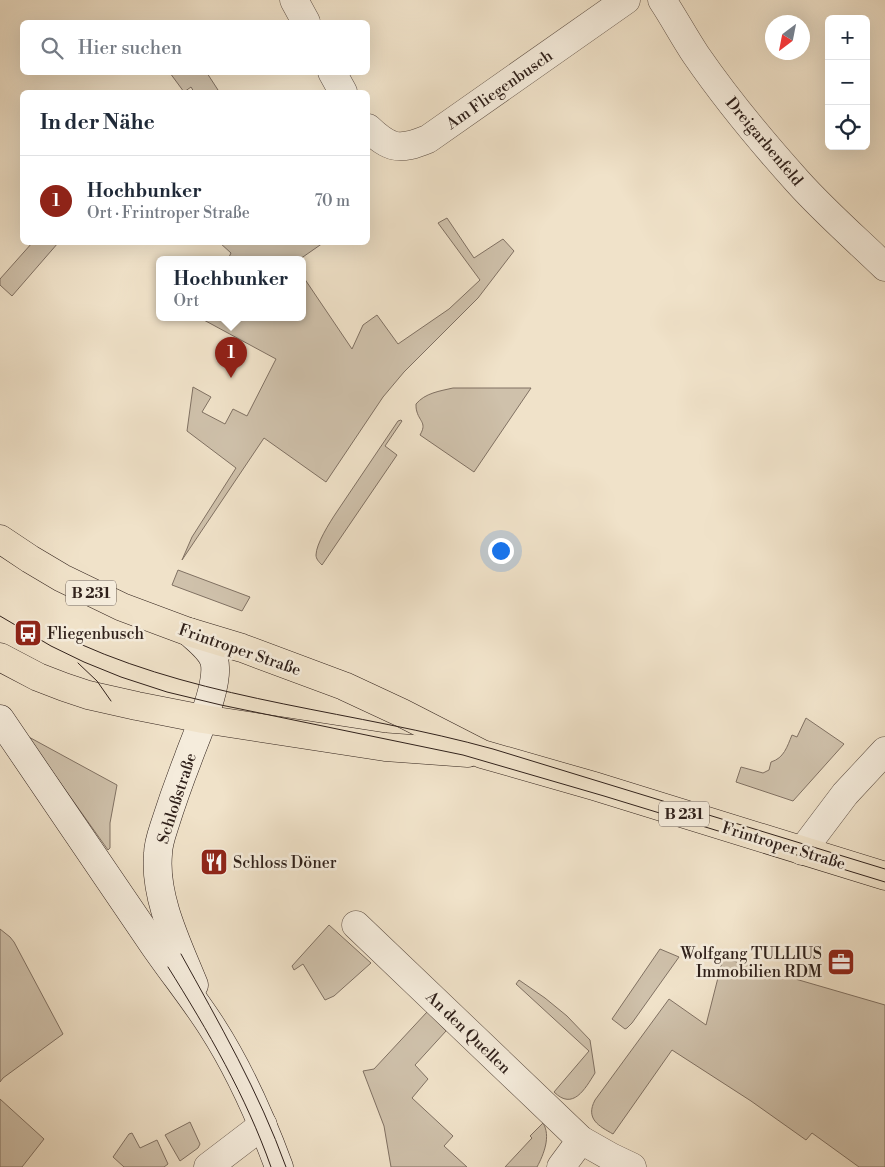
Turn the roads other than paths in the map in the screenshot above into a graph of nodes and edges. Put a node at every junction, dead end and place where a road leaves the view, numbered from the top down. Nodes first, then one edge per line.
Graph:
1 (294, 0) edge
2 (626, 0) edge
3 (662, 0) edge
4 (305, 20) edge
5 (334, 75) edge
6 (342, 90) edge
7 (370, 130) edge
8 (885, 267) edge
9 (0, 540) edge
10 (189, 632) junction
11 (0, 657) edge
12 (0, 719) edge
13 (203, 719) junction
14 (885, 751) edge
15 (482, 754) junction
16 (802, 851) junction
17 (885, 876) edge
18 (356, 925) dead end
19 (212, 1028) junction
20 (263, 1125) junction
21 (581, 1140) junction
22 (208, 1167) edge
23 (280, 1167) edge
24 (561, 1167) edge
25 (632, 1167) edge

1 - 4 street
2 - 7 street, Am Fliegenbusch
3 - 8 street, Dreigarbenfeld
5 - 6 street
9 - 10 main road, Frintroper Straße / B 231
10 - 13 street, Schloßstraße
10 - 15 main road, Frintroper Straße / B 231
11 - 13 main road, Frintroper Straße / B 231
12 - 19 street, Schloßstraße
13 - 15 main road, Frintroper Straße / B 231
13 - 19 street, Schloßstraße
14 - 16 street
15 - 16 main road, Frintroper Straße / B 231
16 - 17 main road, Frintroper Straße / B 231
18 - 21 street, An den Quellen
19 - 20 street, Schloßstraße
20 - 22 street
20 - 23 street, Schloßstraße
21 - 24 street
21 - 25 street, An den Quellen

